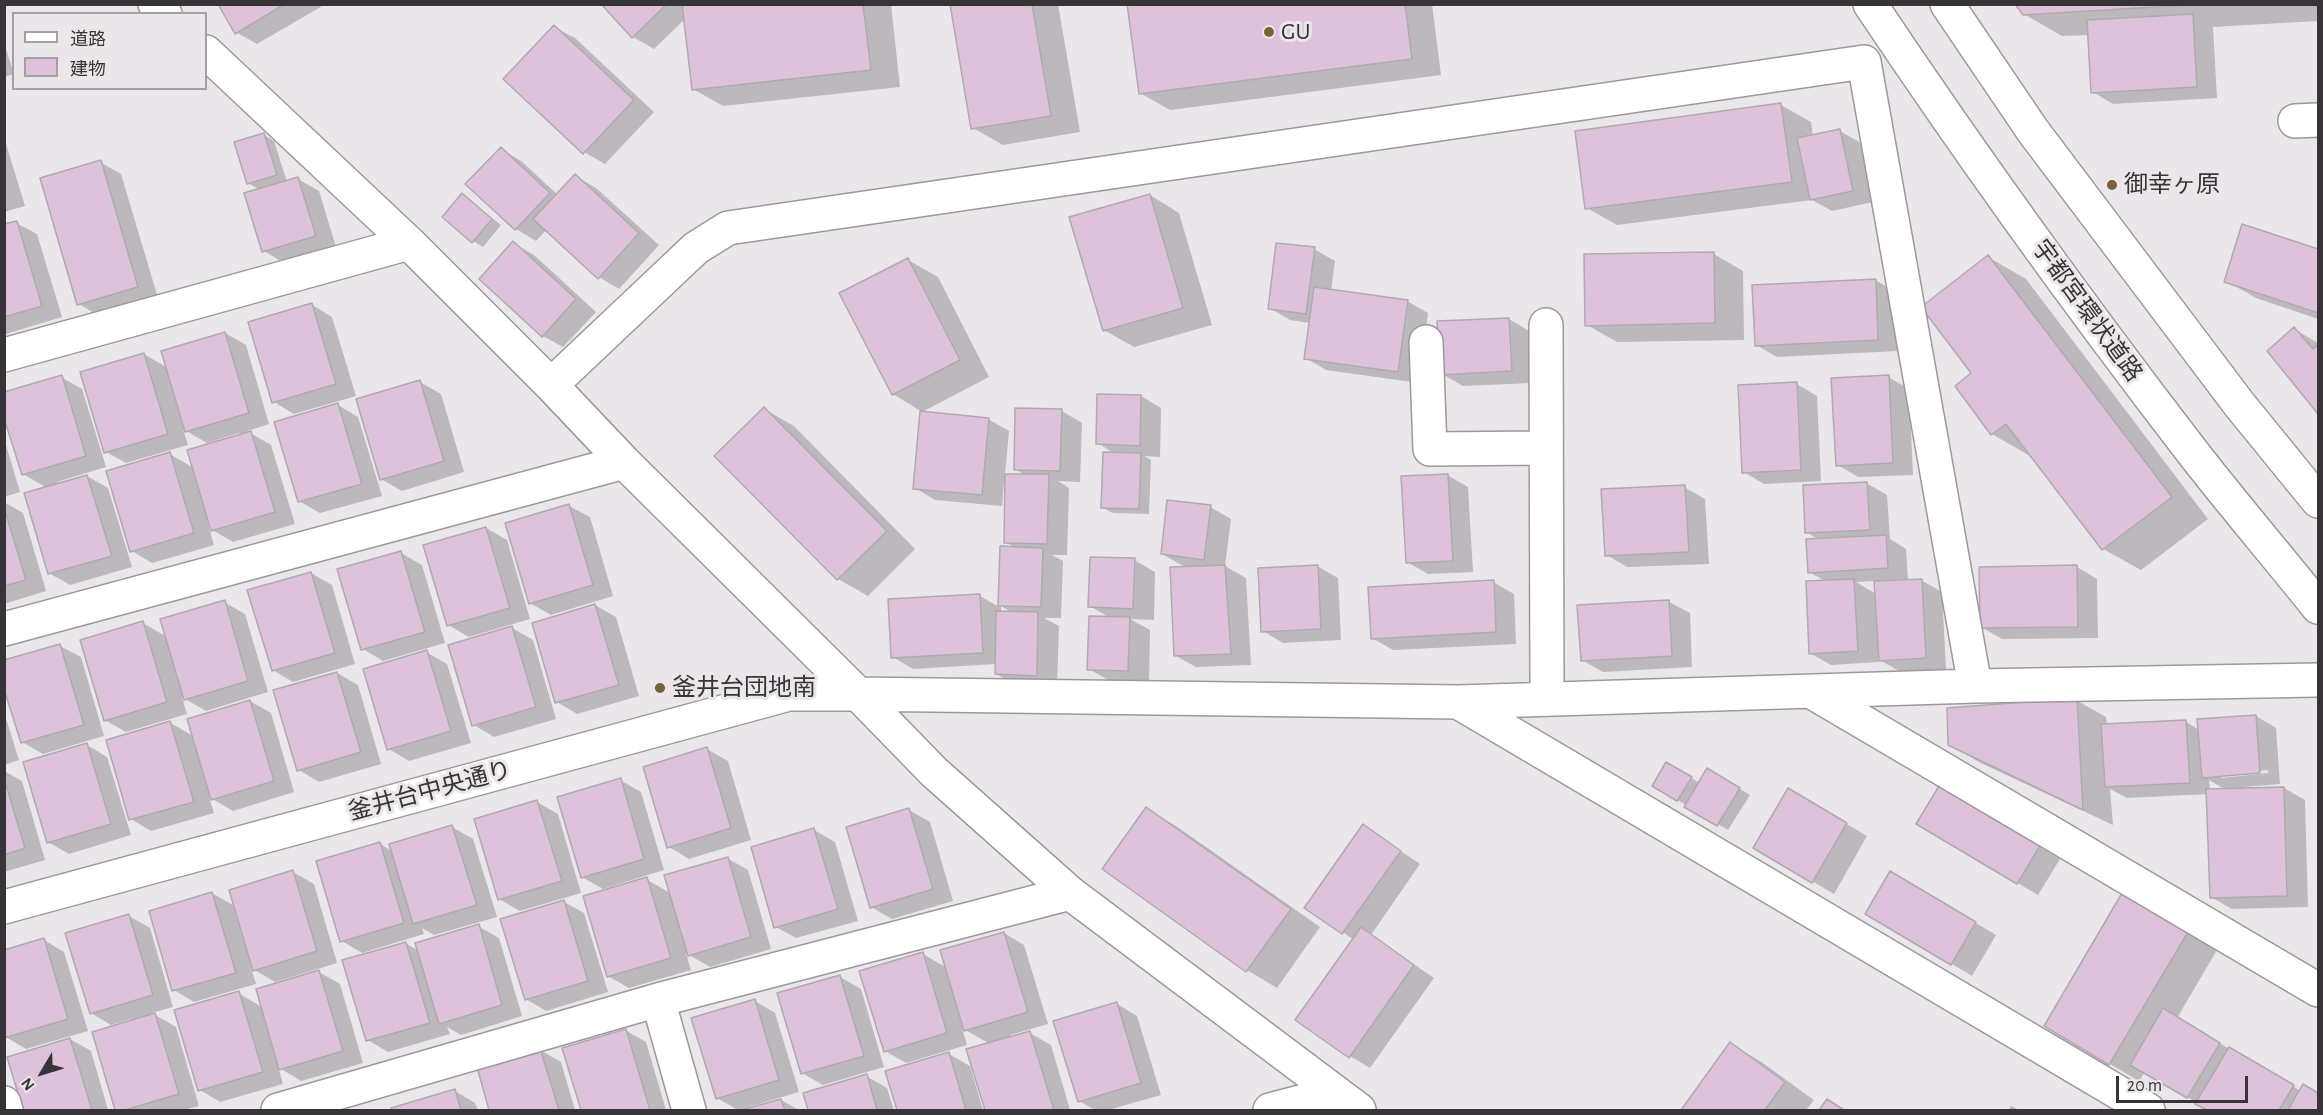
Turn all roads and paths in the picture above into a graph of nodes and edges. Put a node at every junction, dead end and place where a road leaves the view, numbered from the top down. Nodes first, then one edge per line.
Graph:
1 (1870, 4) edge
2 (1947, 4) edge
3 (1892, 38) junction
4 (207, 53) edge
5 (1864, 62) junction
6 (409, 243) junction
7 (1546, 325) dead end
8 (1426, 342) dead end
9 (4, 355) edge
10 (552, 385) junction
11 (1546, 448) junction
12 (624, 462) junction
13 (2319, 501) edge
14 (2319, 607) edge
15 (4, 629) edge
16 (2319, 680) edge
17 (1975, 686) junction
18 (1812, 692) junction
19 (858, 694) junction
20 (1547, 699) junction
21 (1458, 702) junction
22 (1070, 893) junction
23 (4, 907) edge
24 (2319, 990) edge
25 (658, 1000) junction
26 (1347, 1102) edge
27 (4, 1103) edge
28 (6, 1110) edge
29 (278, 1110) edge
30 (689, 1110) edge
31 (1270, 1110) edge
32 (2148, 1110) edge

1 - 3 main road, 宇都宮環状道路
2 - 13 main road
3 - 5 main road
3 - 14 main road, 宇都宮環状道路
4 - 6 main road
5 - 10 main road
5 - 17 main road
6 - 9 main road
6 - 10 main road
7 - 11 main road
8 - 11 main road
10 - 12 main road
11 - 20 main road
12 - 15 main road
12 - 19 main road
16 - 17 main road, 釜井台中央通り
17 - 18 main road, 釜井台中央通り
18 - 20 main road, 釜井台中央通り
18 - 24 main road
19 - 21 main road, 釜井台中央通り
19 - 22 main road
19 - 23 main road, 釜井台中央通り
20 - 21 main road, 釜井台中央通り
21 - 32 main road
22 - 25 main road
22 - 26 main road
25 - 29 main road
25 - 30 main road
26 - 31 main road
27 - 28 main road

